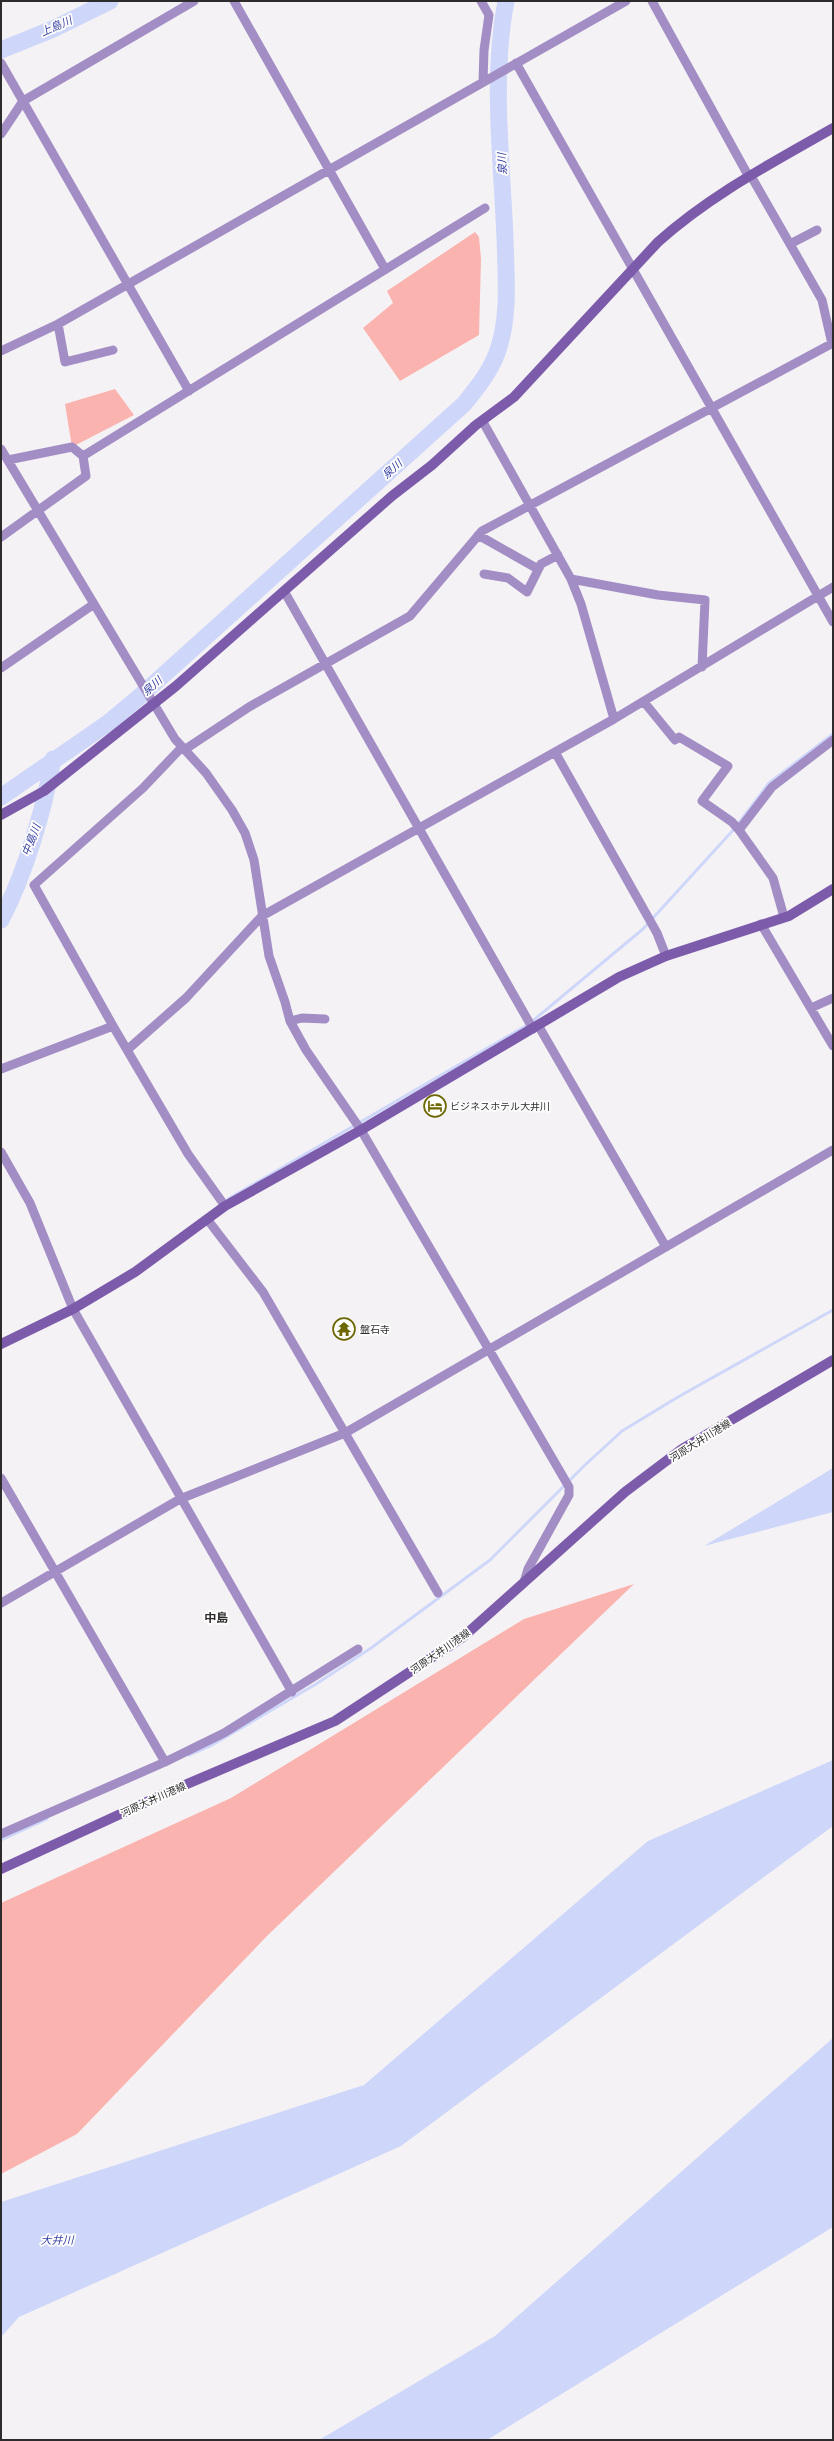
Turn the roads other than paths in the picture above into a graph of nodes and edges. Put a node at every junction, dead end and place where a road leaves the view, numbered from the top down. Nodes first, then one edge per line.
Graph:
1 (194, 1) edge
2 (234, 1) edge
3 (481, 1) edge
4 (626, 1) edge
5 (652, 1) edge
6 (1, 63) edge
7 (516, 63) junction
8 (483, 82) junction
9 (23, 101) junction
10 (833, 128) edge
11 (1, 134) edge
12 (330, 169) junction
13 (750, 177) junction
14 (485, 208) dead end
15 (817, 230) dead end
16 (790, 244) junction
17 (386, 269) junction
18 (632, 269) junction
19 (128, 284) junction
20 (58, 324) junction
21 (833, 344) edge
22 (1, 350) edge
23 (113, 350) dead end
24 (189, 391) junction
25 (711, 409) junction
26 (483, 422) junction
27 (1, 449) edge
28 (83, 456) junction
29 (8, 460) junction
30 (530, 505) junction
31 (39, 512) junction
32 (478, 534) junction
33 (1, 537) edge
34 (558, 555) junction
35 (538, 569) junction
36 (484, 574) dead end
37 (572, 579) junction
38 (833, 587) edge
39 (284, 591) junction
40 (818, 597) junction
41 (94, 604) junction
42 (833, 622) edge
43 (326, 662) junction
44 (702, 667) junction
45 (1, 668) edge
46 (644, 702) junction
47 (153, 704) junction
48 (614, 719) junction
49 (833, 740) edge
50 (183, 749) junction
51 (555, 752) junction
52 (1, 815) edge
53 (419, 828) junction
54 (739, 830) junction
55 (833, 889) edge
56 (262, 916) junction
57 (784, 917) junction
58 (761, 924) junction
59 (666, 956) junction
60 (833, 998) edge
61 (811, 1008) junction
62 (325, 1019) dead end
63 (290, 1021) junction
64 (113, 1026) junction
65 (534, 1027) junction
66 (833, 1046) edge
67 (127, 1050) junction
68 (1, 1069) edge
69 (361, 1130) junction
70 (833, 1150) edge
71 (1, 1152) edge
72 (225, 1206) junction
73 (207, 1219) junction
74 (666, 1247) junction
75 (73, 1309) junction
76 (1, 1344) edge
77 (490, 1351) junction
78 (833, 1360) edge
79 (345, 1433) junction
80 (1, 1478) edge
81 (180, 1498) junction
82 (55, 1571) junction
83 (524, 1582) junction
84 (438, 1594) dead end
85 (1, 1603) edge
86 (358, 1649) dead end
87 (292, 1692) junction
88 (166, 1762) junction
89 (1, 1834) edge
90 (1, 1869) edge

1 - 9 street
2 - 12 street
3 - 8 street
4 - 7 street
5 - 13 street
6 - 9 street
7 - 8 street
7 - 18 street
8 - 12 street
9 - 11 street
9 - 19 street
10 - 13 street
12 - 17 street
12 - 19 street
13 - 16 street
13 - 18 street
14 - 17 street
15 - 16 street
16 - 21 street
17 - 24 street
18 - 25 street
18 - 26 street
19 - 20 street
19 - 24 street
20 - 22 street
20 - 23 street
21 - 25 street
24 - 28 street
25 - 30 street
25 - 40 street
26 - 30 street
26 - 39 street
27 - 29 street
28 - 29 street
28 - 31 street
29 - 31 street
30 - 32 street
30 - 34 street
31 - 33 street
31 - 41 street
32 - 35 street
32 - 43 street
34 - 35 street
34 - 37 street
35 - 36 street
37 - 44 street
37 - 48 street
38 - 40 street
39 - 43 street
39 - 47 street
40 - 42 street
40 - 44 street
41 - 45 street
41 - 47 street
43 - 50 street
43 - 53 street
44 - 46 street
46 - 48 street
46 - 54 street
47 - 50 street
47 - 52 street
48 - 51 street
49 - 54 street
50 - 56 street
50 - 64 street
51 - 53 street
51 - 59 street
53 - 56 street
53 - 65 street
54 - 57 street
55 - 57 street
56 - 63 street
56 - 67 street
57 - 58 street
58 - 59 street
58 - 61 street
59 - 65 street
60 - 61 street
61 - 66 street
62 - 63 street
63 - 69 street
64 - 67 street
64 - 68 street
65 - 69 street
65 - 74 street
67 - 72 street
69 - 72 street
69 - 77 street
70 - 74 street
71 - 75 street
72 - 73 street
73 - 75 street
73 - 79 street
74 - 77 street
75 - 76 street
75 - 81 street
77 - 79 street
77 - 83 street
78 - 83 street, 河原大井川港線
79 - 81 street
79 - 84 street
80 - 82 street
81 - 82 street
81 - 87 street
82 - 85 street
82 - 88 street
83 - 90 street, 河原大井川港線
86 - 87 street
87 - 88 street
88 - 89 street

